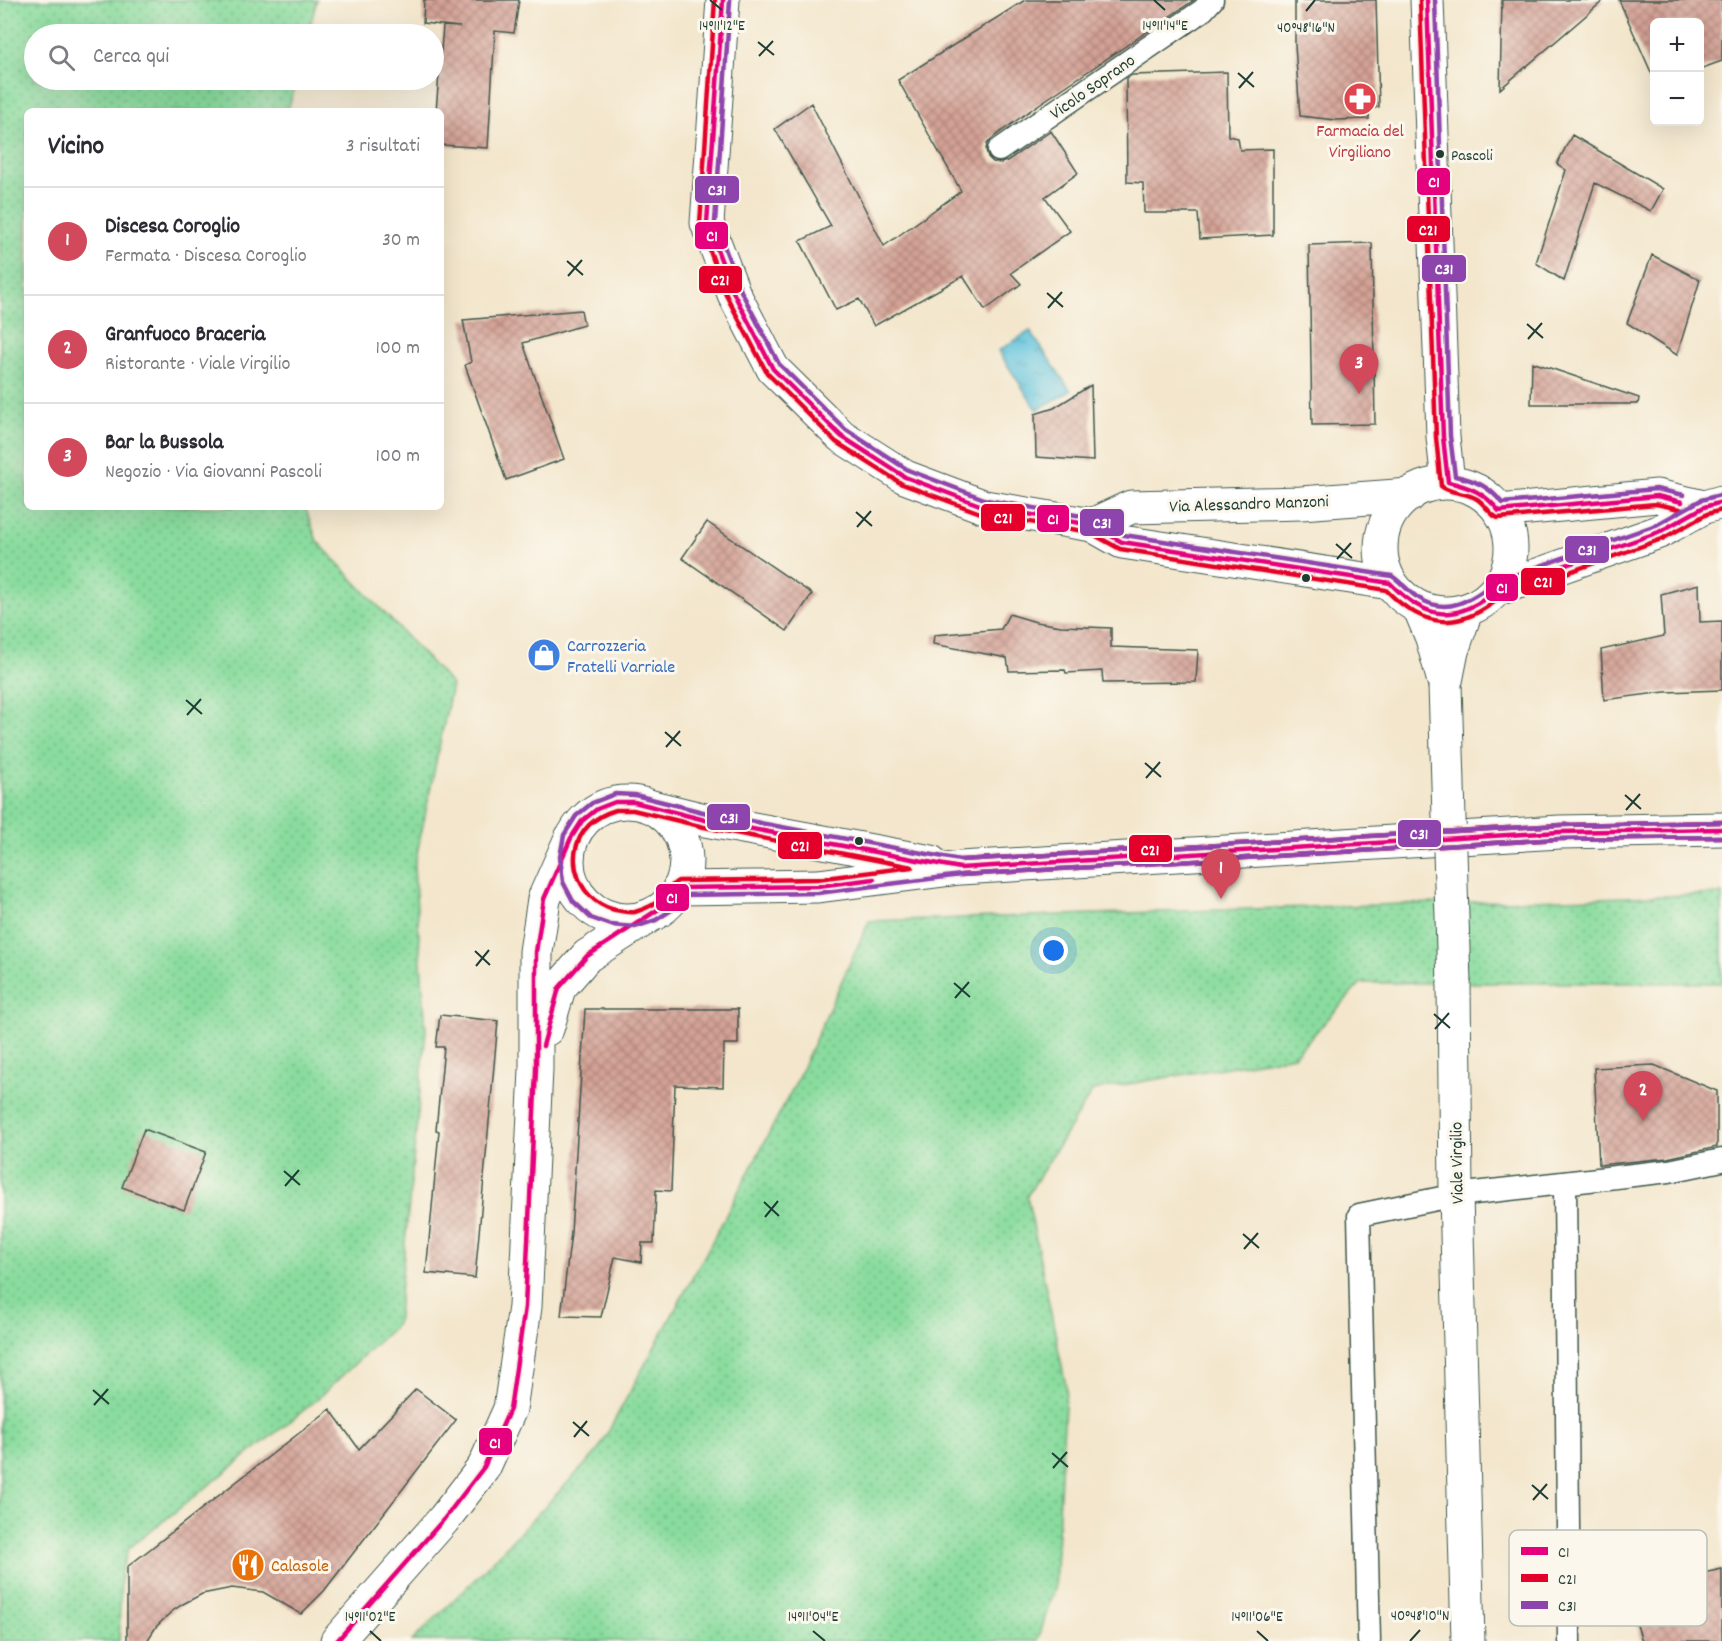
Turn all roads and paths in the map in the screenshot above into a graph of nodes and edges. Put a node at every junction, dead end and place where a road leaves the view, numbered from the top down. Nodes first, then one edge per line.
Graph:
1 (723, 0) edge
2 (1212, 0) edge
3 (1427, 0) edge
4 (999, 150) dead end
5 (1448, 482) junction
6 (1410, 495) junction
7 (1713, 505) edge
8 (1499, 512) junction
9 (1092, 525) junction
10 (1390, 583) junction
11 (1498, 589) junction
12 (1420, 609) junction
13 (1466, 611) junction
14 (1445, 686) junction
15 (652, 807) junction
16 (1722, 829) edge
17 (572, 838) junction
18 (960, 868) junction
19 (679, 888) junction
20 (652, 914) junction
21 (536, 1069) junction
22 (1722, 1161) edge
23 (1565, 1183) junction
24 (1456, 1195) junction
25 (1568, 1530) edge
26 (1569, 1626) edge
27 (337, 1641) edge
28 (1369, 1641) edge
29 (1468, 1641) edge
30 (1569, 1641) edge

1 - 9 street
2 - 4 lane, Vicolo Soprano
3 - 5 street
5 - 6 street
5 - 8 street
6 - 9 street, Via Alessandro Manzoni
6 - 10 street
7 - 8 street
7 - 11 street
8 - 11 street
9 - 10 street
10 - 12 street
11 - 13 street
12 - 13 street
12 - 14 street, Viale Virgilio
13 - 14 street, Viale Virgilio
14 - 24 street, Viale Virgilio, bridge
15 - 17 street
15 - 18 street
15 - 19 street
16 - 18 street
17 - 20 street
17 - 21 street
18 - 19 street
19 - 20 street
20 - 21 street
21 - 27 street
22 - 23 lane
23 - 24 lane
23 - 25 lane
24 - 28 lane
24 - 29 street, Viale Virgilio
26 - 30 lane

